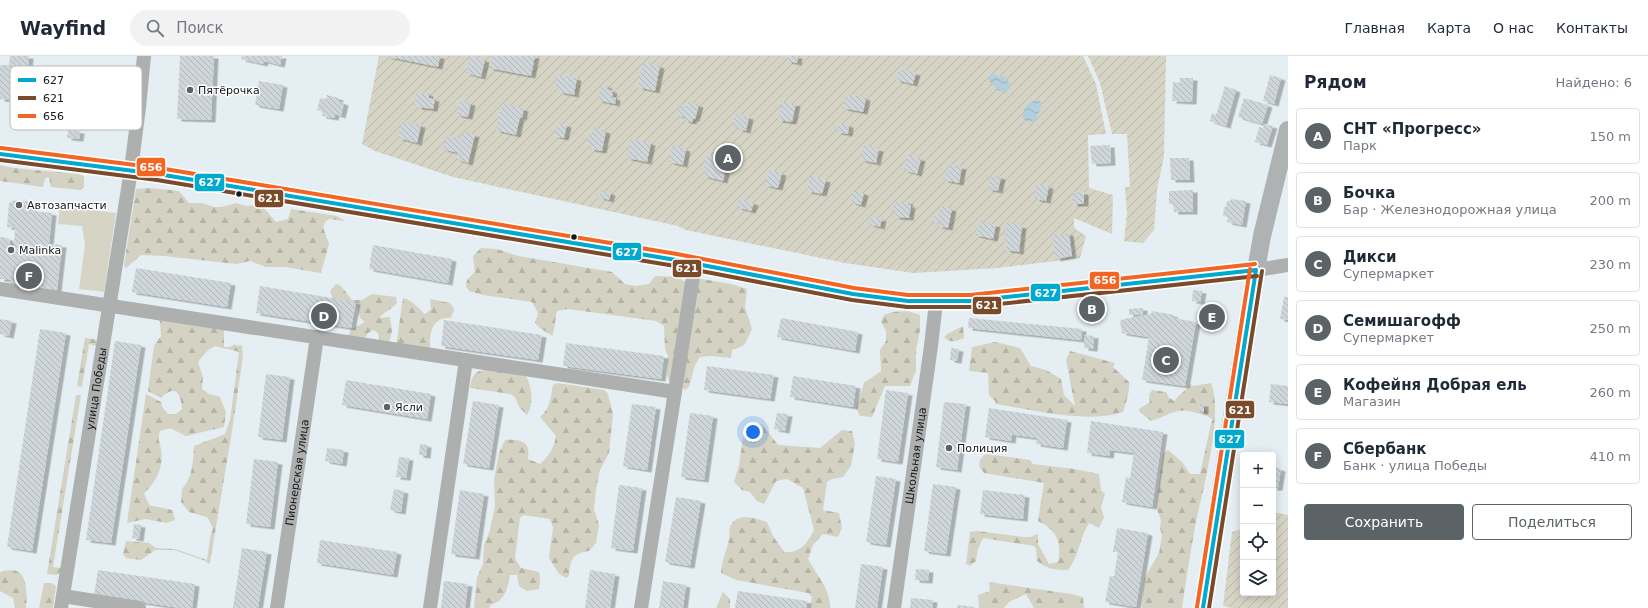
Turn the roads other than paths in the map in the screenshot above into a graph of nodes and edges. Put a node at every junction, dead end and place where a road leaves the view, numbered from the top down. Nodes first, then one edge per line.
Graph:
1 (144, 56) edge
2 (142, 76) edge
3 (136, 130) edge
4 (1288, 130) edge
5 (0, 154) edge
6 (131, 170) junction
7 (695, 264) junction
8 (1288, 265) edge
9 (1256, 270) junction
10 (0, 289) edge
11 (936, 302) junction
12 (109, 305) junction
13 (317, 337) junction
14 (466, 360) junction
15 (675, 392) junction
16 (62, 602) edge
17 (139, 608) edge
18 (277, 608) edge
19 (430, 608) edge
20 (641, 608) edge
21 (894, 608) edge
22 (1203, 608) edge

1 - 2 street, улица Победы
3 - 6 street, улица Победы
4 - 9 main road
5 - 6 main road
6 - 7 main road
6 - 12 street, улица Победы
7 - 11 main road
7 - 15 street
8 - 9 street
9 - 11 main road
9 - 22 main road
10 - 12 street
11 - 21 street, Школьная улица
12 - 13 street
12 - 16 street, улица Победы
13 - 14 street
13 - 18 street, Пионерская улица
14 - 15 street
14 - 19 street
15 - 20 street
16 - 17 street

